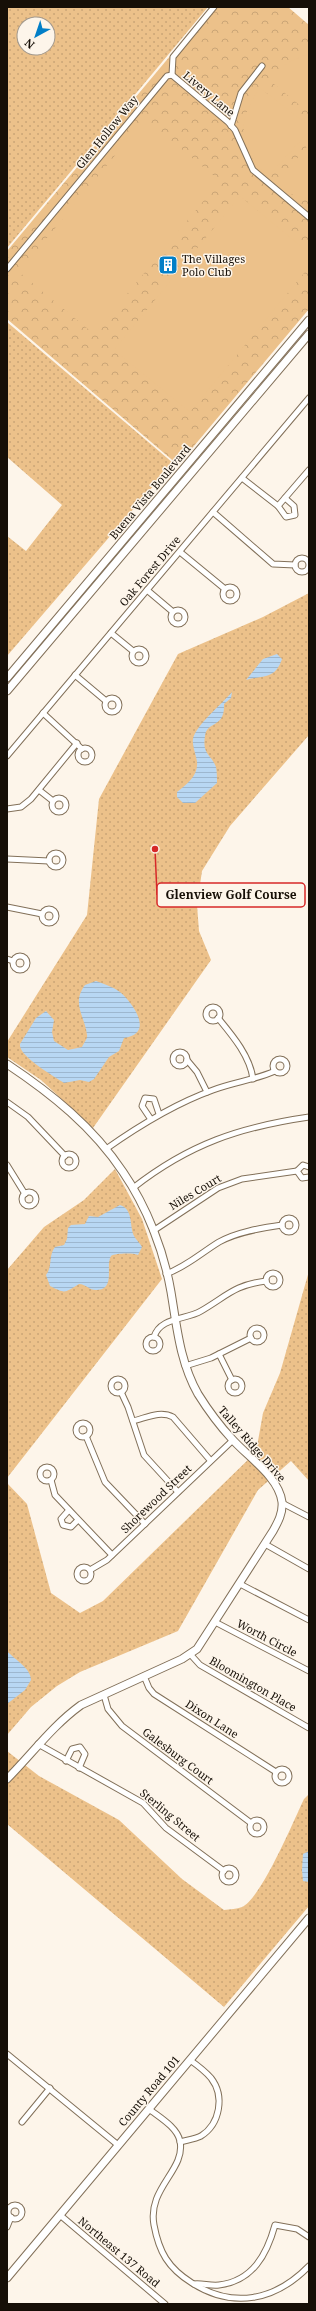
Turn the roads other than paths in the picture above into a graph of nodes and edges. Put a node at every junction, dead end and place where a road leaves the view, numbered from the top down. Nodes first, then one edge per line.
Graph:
1 (214, 7) edge
2 (262, 66) dead end
3 (172, 76) junction
4 (231, 126) junction
5 (309, 217) edge
6 (7, 268) edge
7 (309, 320) edge
8 (309, 334) edge
9 (309, 398) edge
10 (199, 452) junction
11 (205, 457) junction
12 (309, 470) edge
13 (242, 478) junction
14 (285, 498) junction
15 (278, 506) junction
16 (213, 512) junction
17 (180, 552) junction
18 (295, 565) dead end
19 (225, 589) dead end
20 (147, 590) junction
21 (173, 612) dead end
22 (111, 633) junction
23 (133, 651) dead end
24 (75, 675) junction
25 (7, 678) edge
26 (7, 691) edge
27 (106, 701) dead end
28 (43, 713) junction
29 (78, 744) junction
30 (82, 749) dead end
31 (7, 756) edge
32 (39, 790) junction
33 (53, 801) dead end
34 (7, 810) edge
35 (7, 859) edge
36 (49, 860) dead end
37 (7, 907) edge
38 (42, 914) dead end
39 (7, 959) edge
40 (13, 961) dead end
41 (218, 1018) dead end
42 (187, 1060) dead end
43 (7, 1064) edge
44 (275, 1071) dead end
45 (253, 1079) junction
46 (206, 1092) junction
47 (7, 1102) edge
48 (159, 1114) junction
49 (309, 1117) edge
50 (150, 1118) junction
51 (106, 1149) junction
52 (65, 1156) dead end
53 (7, 1165) edge
54 (309, 1167) edge
55 (297, 1171) junction
56 (309, 1177) edge
57 (133, 1188) junction
58 (25, 1194) dead end
59 (282, 1225) dead end
60 (154, 1231) junction
61 (166, 1274) junction
62 (266, 1281) dead end
63 (175, 1319) junction
64 (154, 1337) dead end
65 (251, 1338) dead end
66 (219, 1354) junction
67 (185, 1366) junction
68 (232, 1380) dead end
69 (121, 1392) dead end
70 (133, 1421) junction
71 (86, 1436) dead end
72 (233, 1440) junction
73 (210, 1460) junction
74 (50, 1480) dead end
75 (178, 1492) junction
76 (282, 1502) junction
77 (69, 1510) junction
78 (309, 1517) edge
79 (78, 1520) junction
80 (145, 1524) junction
81 (265, 1544) junction
82 (112, 1556) junction
83 (309, 1569) edge
84 (90, 1570) dead end
85 (240, 1584) junction
86 (309, 1620) edge
87 (215, 1622) junction
88 (190, 1654) junction
89 (309, 1672) edge
90 (144, 1676) junction
91 (104, 1695) junction
92 (309, 1728) edge
93 (38, 1744) junction
94 (66, 1761) junction
95 (79, 1768) junction
96 (276, 1772) dead end
97 (7, 1779) edge
98 (252, 1823) dead end
99 (224, 1871) dead end
100 (309, 1918) edge
101 (7, 2054) edge
102 (190, 2060) junction
103 (50, 2088) junction
104 (149, 2109) junction
105 (22, 2122) dead end
106 (180, 2142) junction
107 (118, 2145) junction
108 (60, 2215) junction
109 (12, 2217) dead end
110 (7, 2227) edge
111 (309, 2237) edge
112 (309, 2266) edge
113 (7, 2278) edge
114 (194, 2284) junction
115 (165, 2304) edge

1 - 3 street
2 - 4 street
3 - 4 street, Livery Lane
3 - 6 street, Glen Hollow Way
4 - 5 street, Livery Lane
7 - 10 street, Buena Vista Boulevard
8 - 11 street, Buena Vista Boulevard
9 - 13 street, Oak Forest Drive
10 - 11 street
10 - 25 street, Buena Vista Boulevard
11 - 26 street, Buena Vista Boulevard
12 - 14 street
13 - 15 street
13 - 16 street, Oak Forest Drive
14 - 15 street
14 - 15 street
16 - 17 street, Oak Forest Drive
16 - 18 street
17 - 19 street
17 - 20 street, Oak Forest Drive
20 - 21 street
20 - 22 street, Oak Forest Drive
22 - 23 street
22 - 24 street, Oak Forest Drive
24 - 27 street
24 - 28 street, Oak Forest Drive
28 - 29 street
28 - 31 street, Oak Forest Drive
29 - 30 street
29 - 32 street
32 - 33 street
32 - 34 street
35 - 36 street
37 - 38 street
39 - 40 street
41 - 45 street
42 - 46 street
43 - 51 street, Talley Ridge Drive
44 - 45 street
45 - 46 street
46 - 48 street
47 - 52 street
48 - 50 street
48 - 50 street
49 - 57 street
50 - 51 street
51 - 57 street, Talley Ridge Drive
53 - 58 street
54 - 55 street, Niles Court
55 - 56 street
55 - 60 street, Niles Court
57 - 60 street, Talley Ridge Drive
59 - 61 street
60 - 61 street, Talley Ridge Drive
61 - 63 street, Talley Ridge Drive
62 - 63 street
63 - 64 street
63 - 67 street, Talley Ridge Drive
65 - 66 street
66 - 67 street
66 - 68 street
67 - 72 street, Talley Ridge Drive
69 - 70 street
70 - 73 street
70 - 75 street
71 - 80 street
72 - 73 street, Shorewood Street
72 - 76 street, Talley Ridge Drive
73 - 75 street, Shorewood Street
74 - 77 street
75 - 80 street, Shorewood Street
76 - 78 street
76 - 81 street
77 - 79 street
77 - 79 street
79 - 82 street
80 - 82 street, Shorewood Street
81 - 83 street
81 - 85 street
82 - 84 street, Shorewood Street
85 - 86 street
85 - 87 street
87 - 88 street
87 - 89 street, Worth Circle
88 - 90 street
88 - 92 street, Bloomington Place
90 - 91 street
90 - 96 street, Dixon Lane
91 - 93 street
91 - 98 street, Galesburg Court
93 - 94 street, Sterling Street
93 - 97 street
94 - 95 street, Sterling Street
94 - 95 street
95 - 99 street, Sterling Street
100 - 102 street, County Road 101
101 - 103 street
102 - 104 street, County Road 101
102 - 106 street
103 - 105 street
103 - 107 street
104 - 106 street
104 - 107 street, County Road 101
106 - 114 street
107 - 108 street, County Road 101
108 - 113 street, County Road 101
108 - 115 street, Northeast 137 Road
109 - 110 street
111 - 114 street
112 - 114 street

